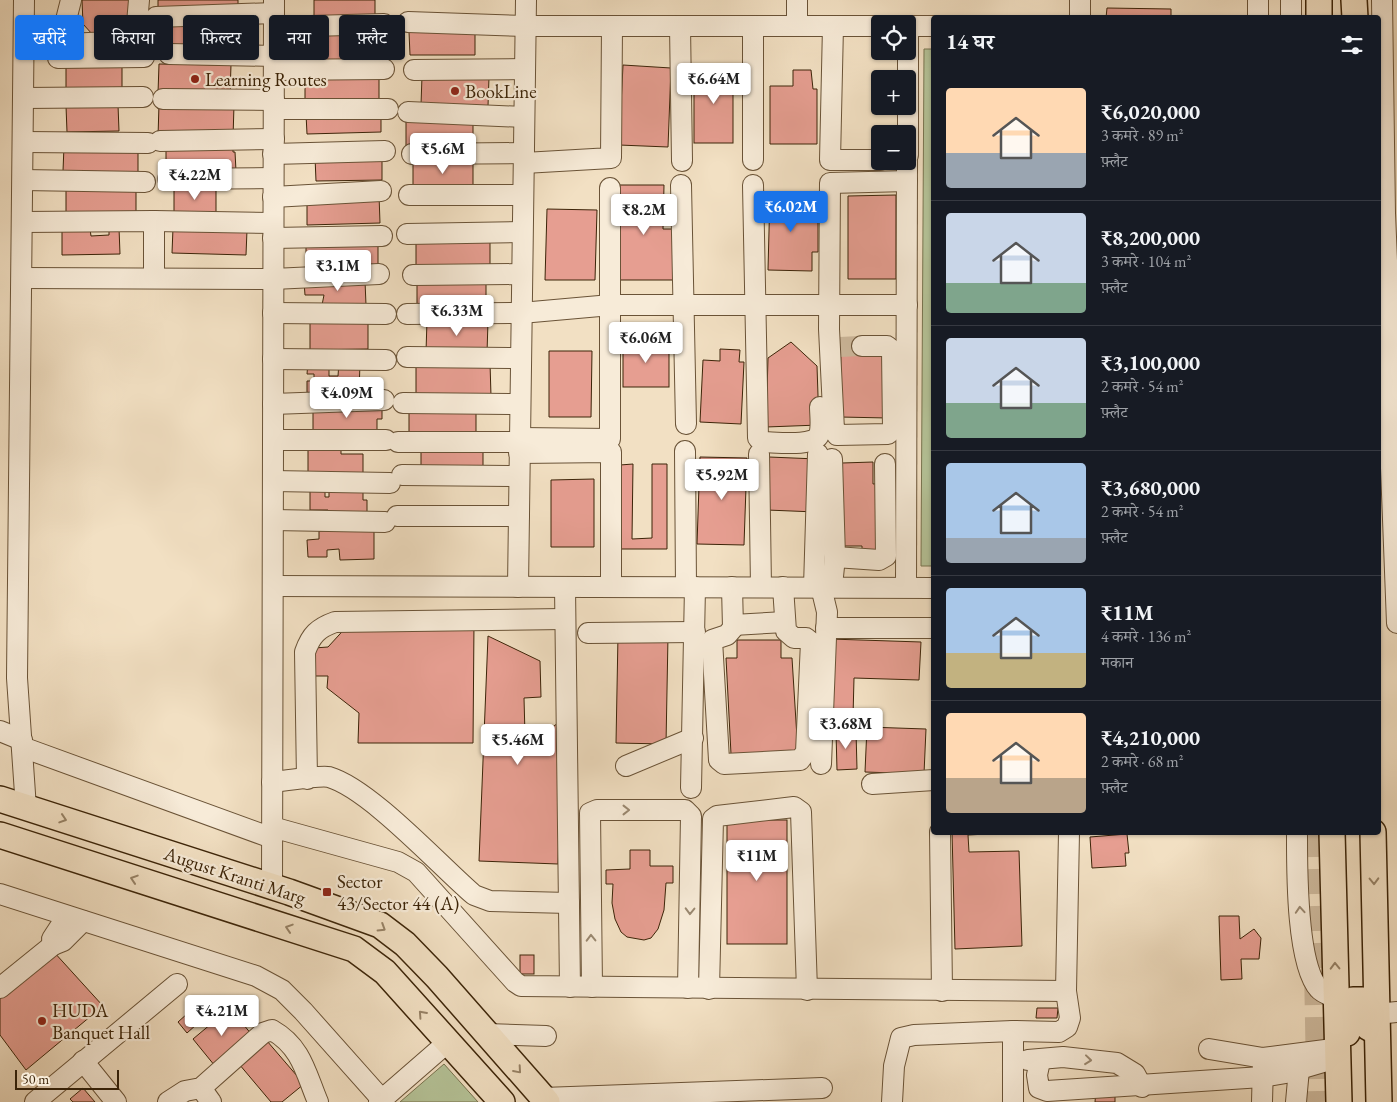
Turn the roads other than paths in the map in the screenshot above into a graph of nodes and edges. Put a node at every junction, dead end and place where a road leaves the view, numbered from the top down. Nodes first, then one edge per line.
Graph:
1 (24, 0) edge
2 (71, 0) edge
3 (139, 0) edge
4 (526, 0) edge
5 (797, 0) edge
6 (1080, 0) edge
7 (1258, 0) edge
8 (1291, 0) edge
9 (1320, 0) edge
10 (1354, 0) edge
11 (1382, 0) edge
12 (274, 13) edge
13 (24, 15) edge
14 (67, 15) edge
15 (1080, 15) edge
16 (1258, 15) edge
17 (1291, 15) edge
18 (1319, 15) edge
19 (1354, 15) edge
20 (173, 16) edge
21 (339, 20) edge
22 (408, 22) dead end
23 (526, 26) junction
24 (612, 26) junction
25 (680, 26) junction
26 (753, 26) junction
27 (797, 26) junction
28 (833, 26) junction
29 (871, 26) edge
30 (916, 26) edge
31 (931, 26) edge
32 (84, 43) edge
33 (173, 54) edge
34 (24, 60) edge
35 (908, 60) edge
36 (274, 63) junction
37 (384, 69) dead end
38 (414, 70) dead end
39 (525, 70) junction
40 (24, 98) junction
41 (274, 104) junction
42 (388, 109) dead end
43 (408, 112) dead end
44 (524, 117) junction
45 (908, 125) edge
46 (23, 142) junction
47 (274, 147) junction
48 (385, 151) dead end
49 (412, 154) dead end
50 (524, 158) junction
51 (753, 160) dead end
52 (871, 160) edge
53 (682, 161) dead end
54 (908, 170) edge
55 (168, 179) dead end
56 (23, 180) junction
57 (907, 181) junction
58 (145, 182) dead end
59 (681, 185) dead end
60 (754, 185) dead end
61 (273, 188) junction
62 (610, 188) dead end
63 (381, 191) dead end
64 (409, 195) dead end
65 (523, 195) junction
66 (154, 221) junction
67 (23, 222) junction
68 (273, 230) junction
69 (522, 232) junction
70 (407, 234) dead end
71 (382, 236) dead end
72 (379, 274) dead end
73 (522, 274) junction
74 (413, 275) dead end
75 (22, 278) junction
76 (154, 278) junction
77 (273, 279) junction
78 (612, 305) junction
79 (683, 305) junction
80 (757, 305) junction
81 (825, 305) junction
82 (907, 305) junction
83 (521, 312) junction
84 (273, 313) junction
85 (386, 314) dead end
86 (407, 314) dead end
87 (862, 346) tunnel mouth
88 (407, 357) dead end
89 (520, 358) junction
90 (273, 360) junction
91 (386, 360) dead end
92 (273, 404) junction
93 (520, 404) junction
94 (686, 424) dead end
95 (273, 440) junction
96 (519, 444) junction
97 (685, 451) dead end
98 (759, 454) dead end
99 (906, 473) junction
100 (519, 476) junction
101 (273, 481) junction
102 (518, 516) junction
103 (273, 520) junction
104 (835, 557) junction
105 (272, 586) junction
106 (565, 586) junction
107 (518, 587) junction
108 (611, 587) junction
109 (691, 587) junction
110 (732, 587) junction
111 (761, 587) junction
112 (783, 587) junction
113 (822, 587) junction
114 (906, 587) junction
115 (931, 588) edge
116 (564, 619) junction
117 (785, 622) junction
118 (1397, 623) edge
119 (733, 625) junction
120 (826, 628) junction
121 (931, 628) edge
122 (695, 632) junction
123 (588, 633) dead end
124 (0, 661) edge
125 (17, 678) junction
126 (0, 731) edge
127 (693, 738) junction
128 (22, 744) junction
129 (821, 764) dead end
130 (626, 766) dead end
131 (307, 779) junction
132 (931, 780) edge
133 (272, 782) junction
134 (872, 784) dead end
135 (691, 788) dead end
136 (0, 800) edge
137 (26, 808) junction
138 (272, 832) junction
139 (0, 835) edge
140 (940, 835) edge
141 (1068, 835) edge
142 (1297, 835) edge
143 (1332, 835) edge
144 (1373, 835) edge
145 (272, 886) junction
146 (0, 894) edge
147 (569, 904) junction
148 (75, 918) junction
149 (177, 984) dead end
150 (570, 987) junction
151 (592, 987) junction
152 (0, 988) edge
153 (688, 988) junction
154 (709, 989) junction
155 (807, 990) junction
156 (942, 991) junction
157 (1066, 991) junction
158 (1336, 998) junction
159 (1387, 1013) edge
160 (1014, 1031) junction
161 (487, 1034) junction
162 (546, 1036) dead end
163 (448, 1042) junction
164 (1209, 1049) dead end
165 (1337, 1053) junction
166 (1013, 1060) junction
167 (83, 1061) junction
168 (1040, 1061) junction
169 (1262, 1068) junction
170 (1299, 1069) junction
171 (1142, 1087) junction
172 (822, 1088) dead end
173 (206, 1095) edge
174 (1065, 1095) edge
175 (1379, 1097) edge
176 (545, 1100) edge
177 (381, 1101) edge
178 (35, 1102) edge
179 (116, 1102) edge
180 (168, 1102) edge
181 (318, 1102) edge
182 (502, 1102) edge
183 (892, 1102) edge
184 (1013, 1102) edge
185 (1262, 1102) edge
186 (1296, 1102) edge
187 (1339, 1102) edge

1 - 13 street
2 - 14 street
3 - 32 street
4 - 23 street
5 - 27 street
6 - 15 street
7 - 16 street
8 - 17 street
9 - 18 main road
10 - 19 main road
11 - 118 street
12 - 20 street
12 - 21 street
12 - 36 street
22 - 23 street
23 - 24 street
23 - 39 street
24 - 25 street
24 - 50 street
25 - 26 street
25 - 53 street
26 - 27 street
26 - 51 street
27 - 28 street
28 - 29 street
28 - 52 street
30 - 31 street
33 - 36 street
34 - 40 street
35 - 45 street
36 - 37 street
36 - 41 street
38 - 39 street
39 - 44 street
40 - 41 street
40 - 46 street
41 - 42 street
41 - 47 street
43 - 44 street
44 - 50 street
46 - 47 street
46 - 56 street
47 - 48 street
47 - 61 street
49 - 50 street
50 - 65 street
54 - 57 street
55 - 61 street
56 - 58 street
56 - 67 street
57 - 81 street
57 - 82 street
59 - 79 street
60 - 80 street
61 - 63 street
61 - 68 street
62 - 78 street
64 - 65 street
65 - 69 street
66 - 67 street
66 - 68 street
66 - 76 street
67 - 75 street
68 - 71 street
68 - 77 street
69 - 70 street
69 - 73 street
72 - 77 street
73 - 74 street
73 - 83 street
75 - 76 street
75 - 125 street
76 - 77 street
77 - 84 street
78 - 79 street
78 - 83 street
78 - 96 street
79 - 80 street
79 - 94 street
80 - 81 street
80 - 81 street
81 - 82 street
81 - 87 street
82 - 99 street
83 - 86 street
83 - 89 street
84 - 85 street
84 - 90 street
88 - 89 street
89 - 93 street
90 - 91 street
90 - 92 street
92 - 93 street
92 - 95 street
93 - 96 street
95 - 96 street
95 - 101 street
96 - 100 street
96 - 108 street
97 - 109 street
98 - 111 street
99 - 104 street
99 - 114 street
100 - 101 street
100 - 102 street
101 - 103 street
102 - 103 street
102 - 107 street
103 - 105 street
104 - 113 street
104 - 113 street
105 - 107 street
105 - 133 street
106 - 107 street
106 - 108 street
106 - 116 street
108 - 109 street
109 - 110 street
109 - 122 street
110 - 111 street
110 - 119 street
111 - 112 street
112 - 113 street
112 - 117 street
113 - 114 street
113 - 120 street
114 - 115 street
116 - 131 street
116 - 147 street
117 - 119 street
117 - 119 street
120 - 121 street
120 - 129 street
122 - 123 street
122 - 127 street
124 - 125 street
125 - 128 street
126 - 128 street
127 - 130 street
127 - 135 street
128 - 137 street
128 - 138 street
131 - 133 street
131 - 147 street
132 - 134 street
133 - 138 street
136 - 137 main road, August Kranti Marg
137 -> 145 main road, August Kranti Marg
138 - 145 street
138 - 150 street
163 -> 139 main road, August Kranti Marg
140 - 156 street
141 - 157 street
158 -> 142 street
158 -> 143 main road
144 -> 159 main road
145 -> 161 main road, August Kranti Marg
146 - 148 street
147 - 150 street
148 - 152 street
148 - 177 street
149 - 167 street
150 - 151 street
151 - 153 street
151 -> 153 street
153 - 154 street
154 - 155 street
154 - 155 street
155 - 156 street
156 - 157 street
157 - 160 street
158 - 165 main road
159 - 175 main road
160 - 166 street
160 - 183 street
161 - 162 street
161 -> 176 main road, August Kranti Marg
163 - 177 street
163 - 182 main road, August Kranti Marg
164 - 169 street
165 - 169 street
165 - 170 street
165 - 187 main road
166 - 168 street
166 - 184 street
167 - 178 street
167 - 179 street
168 -> 171 street
168 - 174 street
169 - 170 street
169 - 171 street
169 - 185 street
170 - 186 street
171 - 174 street
172 - 176 street
173 - 180 street
173 - 181 street
175 - 187 main road

